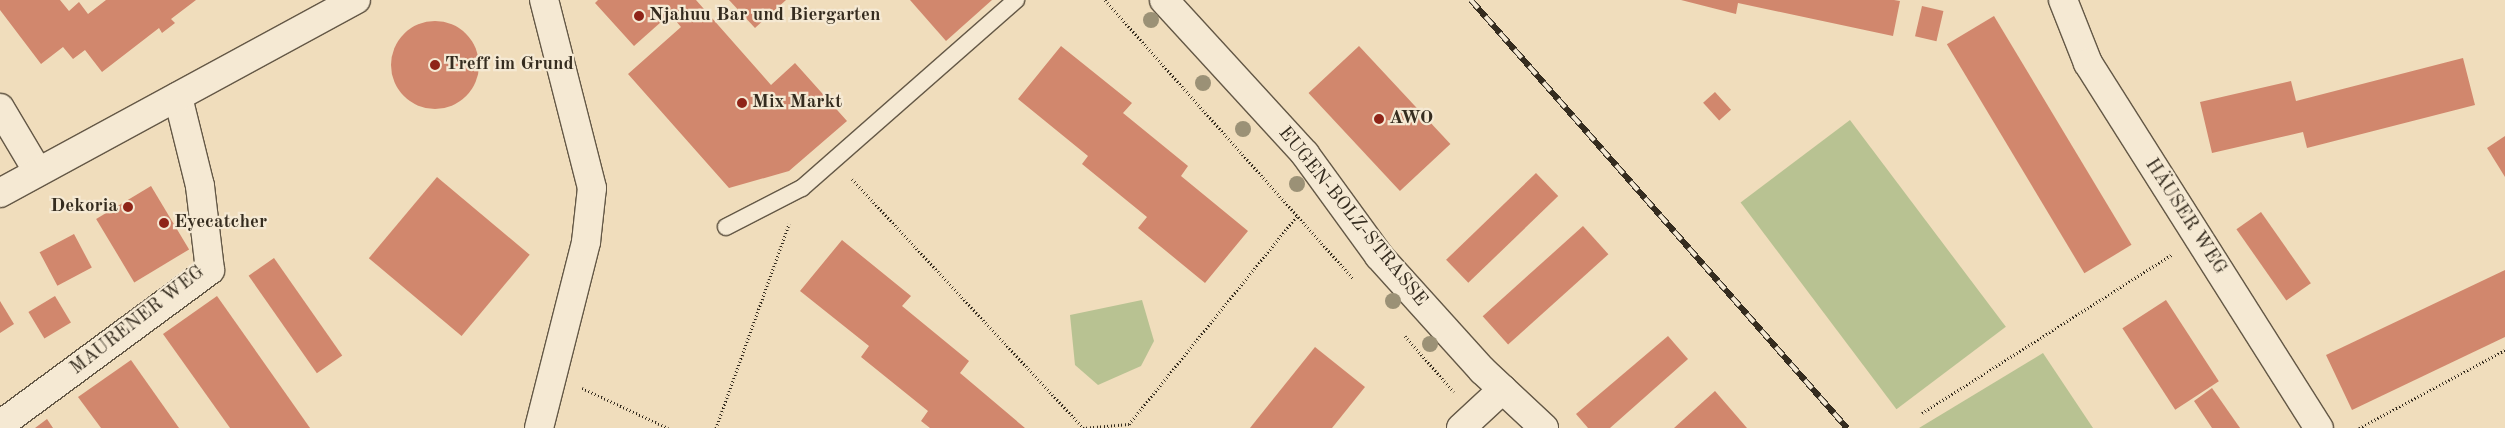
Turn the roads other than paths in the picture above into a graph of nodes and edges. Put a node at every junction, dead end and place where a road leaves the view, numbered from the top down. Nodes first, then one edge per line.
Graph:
1 (356, 0) edge
2 (544, 0) edge
3 (1016, 0) edge
4 (1164, 0) edge
5 (2063, 0) edge
6 (178, 97) junction
7 (0, 108) edge
8 (38, 172) junction
9 (0, 193) edge
10 (726, 226) dead end
11 (1503, 389) junction
12 (1468, 422) edge
13 (0, 425) edge
14 (539, 428) edge
15 (1544, 428) edge
16 (2320, 428) edge

1 - 6 street
2 - 14 street
3 - 10 lane
4 - 11 street, EUGEN-BOLZ-STRASSE
5 - 16 street, HÄUSER WEG
6 - 8 street
6 - 13 street, MAURENER WEG
7 - 8 street
8 - 9 street
11 - 12 street
11 - 15 street, EUGEN-BOLZ-STRASSE

